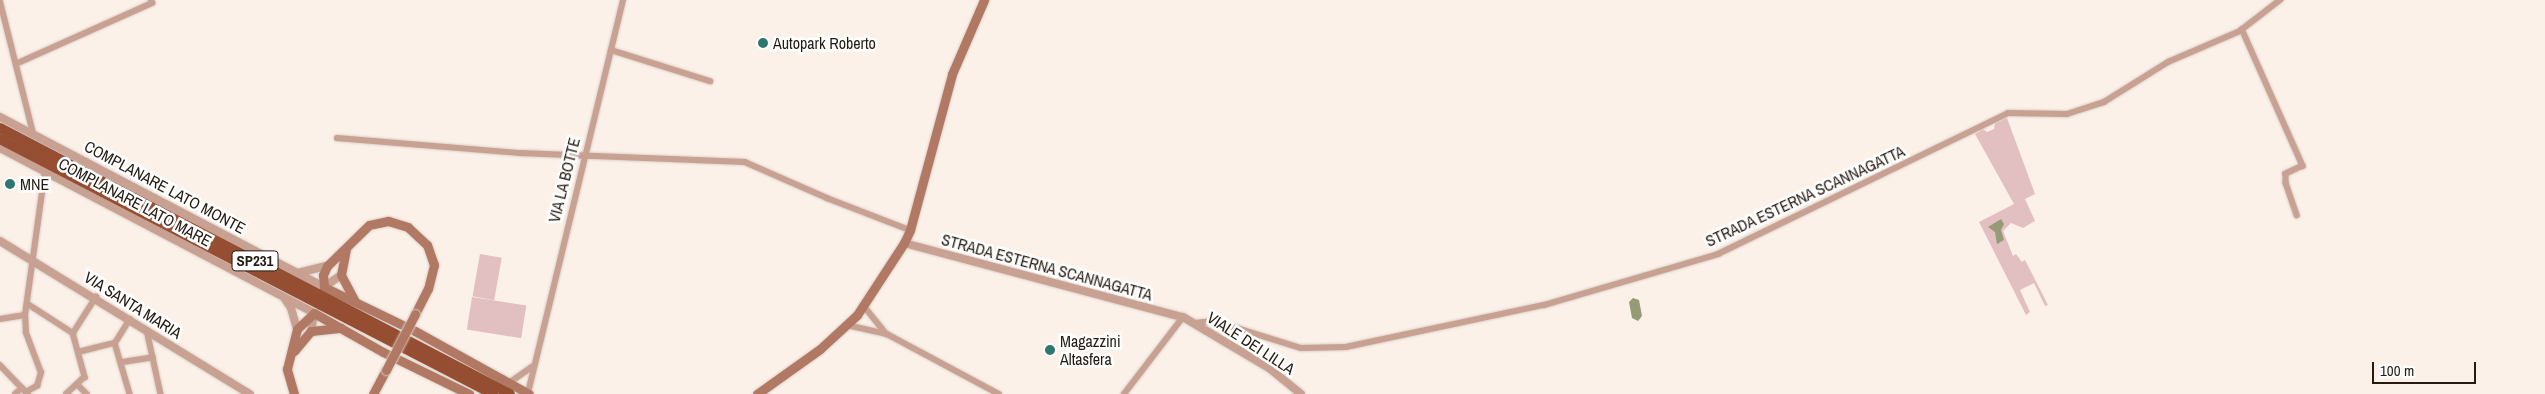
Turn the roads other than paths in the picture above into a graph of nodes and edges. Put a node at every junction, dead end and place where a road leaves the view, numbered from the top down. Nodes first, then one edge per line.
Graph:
1 (0, 0) edge
2 (151, 0) edge
3 (623, 0) edge
4 (984, 0) edge
5 (2280, 0) edge
6 (2242, 29) junction
7 (610, 50) junction
8 (18, 63) junction
9 (710, 81) dead end
10 (0, 117) edge
11 (0, 128) edge
12 (34, 135) junction
13 (337, 138) dead end
14 (0, 139) edge
15 (0, 148) edge
16 (585, 154) junction
17 (45, 171) junction
18 (2297, 215) dead end
19 (910, 230) junction
20 (0, 241) edge
21 (904, 243) junction
22 (346, 248) junction
23 (33, 260) junction
24 (327, 266) junction
25 (298, 273) junction
26 (341, 275) junction
27 (324, 287) junction
28 (96, 297) junction
29 (284, 298) junction
30 (28, 304) junction
31 (357, 304) junction
32 (864, 306) junction
33 (314, 313) junction
34 (25, 315) junction
35 (1183, 317) junction
36 (0, 319) edge
37 (130, 319) junction
38 (1195, 323) junction
39 (847, 325) junction
40 (343, 328) junction
41 (146, 329) junction
42 (297, 329) junction
43 (311, 331) junction
44 (73, 333) junction
45 (887, 334) junction
46 (115, 343) junction
47 (78, 352) junction
48 (290, 355) junction
49 (153, 357) junction
50 (123, 362) junction
51 (0, 365) edge
52 (533, 366) junction
53 (509, 383) junction
54 (77, 384) junction
55 (26, 391) edge
56 (15, 394) edge
57 (67, 394) edge
58 (87, 394) edge
59 (130, 394) edge
60 (161, 394) edge
61 (250, 394) edge
62 (294, 394) edge
63 (373, 394) edge
64 (468, 394) edge
65 (492, 394) edge
66 (510, 394) edge
67 (529, 394) edge
68 (758, 394) edge
69 (1000, 394) edge
70 (1124, 394) edge
71 (1301, 394) edge

1 - 8 street
2 - 8 street
3 - 7 street, VIA LA BOTTE
4 - 19 main road
5 - 6 street, STRADA ESTERNA SCANNAGATTA
6 - 18 street
6 - 38 street, STRADA ESTERNA SCANNAGATTA
7 - 9 street
7 - 16 street, VIA LA BOTTE
8 - 12 street
10 - 12 street, COMPLANARE LATO MONTE
11 - 66 highway, SP231
12 - 25 street, COMPLANARE LATO MONTE
13 - 16 street
14 - 65 highway, SP231
15 - 17 street, COMPLANARE LATO MARE
16 - 19 street
16 - 52 street, VIA LA BOTTE
17 - 23 street
17 - 29 street, COMPLANARE LATO MARE
19 - 21 main road
20 - 23 street, VIA SANTA MARIA
21 - 32 main road
21 - 35 street, STRADA ESTERNA SCANNAGATTA
22 - 24 main road
22 - 26 main road
22 - 63 main road, bridge
23 - 28 street, VIA SANTA MARIA
23 - 30 street
24 - 25 street
24 - 27 main road
25 - 27 street, COMPLANARE LATO MONTE
26 - 27 street
26 - 31 main road
27 - 31 main road, COMPLANARE LATO MONTE
28 - 37 street, VIA SANTA MARIA
28 - 44 street
29 - 33 street, COMPLANARE LATO MARE
29 - 42 street
30 - 34 street
30 - 44 street
31 - 53 main road, COMPLANARE LATO MONTE
32 - 39 main road
32 - 45 street
33 - 40 main road, COMPLANARE LATO MARE
33 - 42 main road
33 - 43 street
34 - 36 street
34 - 55 street
35 - 38 street, VIALE DEI LILLA
35 - 70 street
37 - 41 street, VIA SANTA MARIA
37 - 46 street
38 - 71 street, VIALE DEI LILLA
39 - 45 street
39 - 68 main road
40 - 43 main road
40 - 64 main road, COMPLANARE LATO MARE
41 - 49 street
41 - 61 street, VIA SANTA MARIA
42 - 48 main road
43 - 48 main road
44 - 47 street
45 - 69 street
46 - 47 street
46 - 50 street
47 - 54 street
48 - 62 main road
49 - 50 street
49 - 60 street
50 - 59 street
51 - 55 street
52 - 53 street
52 - 67 street, VIA LA BOTTE
53 - 67 main road, COMPLANARE LATO MONTE
54 - 57 street
54 - 58 street
55 - 56 street

